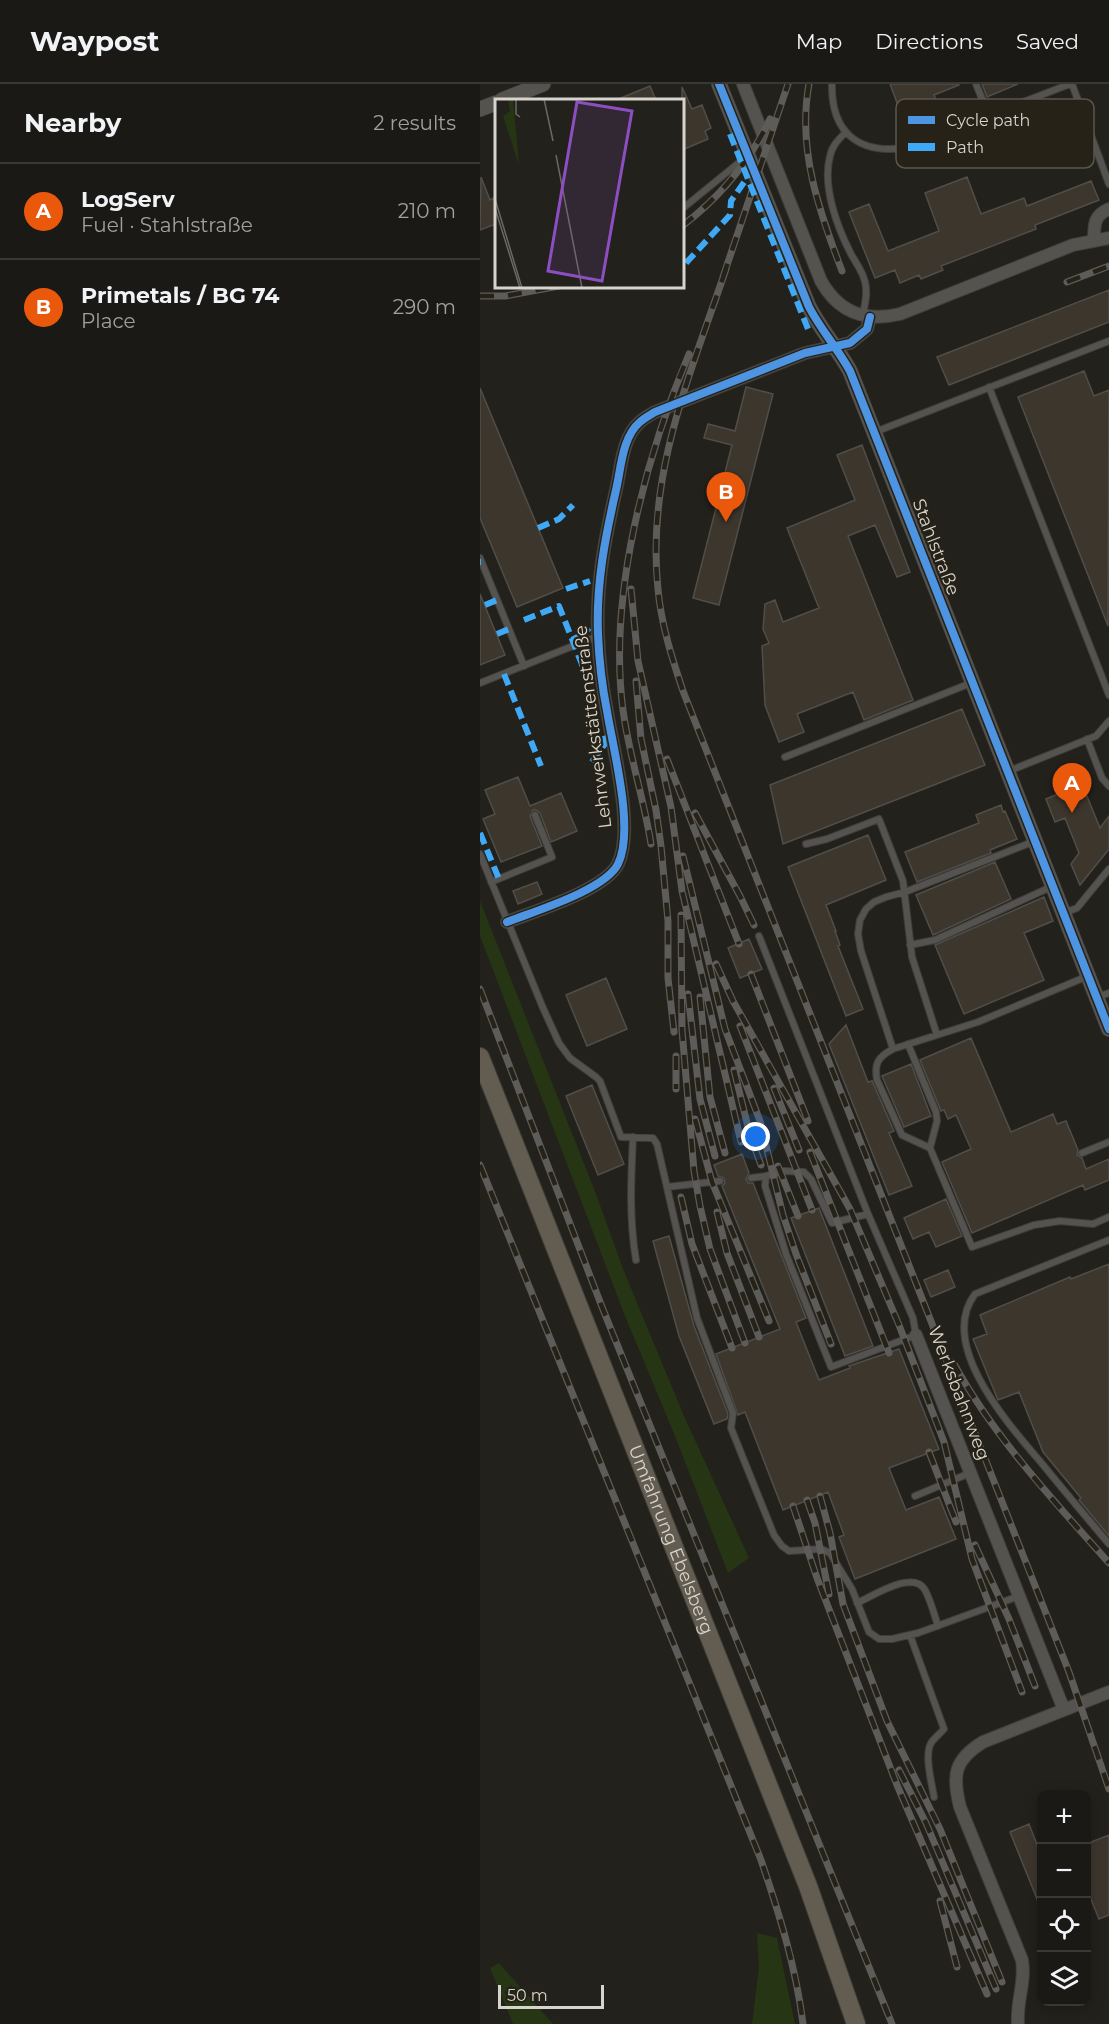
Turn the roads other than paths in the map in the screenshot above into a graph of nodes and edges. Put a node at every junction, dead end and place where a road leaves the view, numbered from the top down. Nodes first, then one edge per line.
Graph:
1 (543, 84) edge
2 (720, 84) edge
3 (743, 84) edge
4 (832, 84) edge
5 (976, 84) edge
6 (1071, 84) edge
7 (505, 99) edge
8 (982, 99) edge
9 (1033, 99) edge
10 (1077, 99) edge
11 (495, 103) edge
12 (480, 110) edge
13 (845, 133) junction
14 (1094, 145) edge
15 (896, 149) edge
16 (748, 156) junction
17 (1109, 184) edge
18 (684, 208) edge
19 (1109, 208) edge
20 (1109, 238) edge
21 (1094, 240) junction
22 (866, 316) junction
23 (1109, 341) edge
24 (834, 346) junction
25 (989, 387) junction
26 (874, 432) junction
27 (480, 558) edge
28 (598, 636) junction
29 (524, 666) junction
30 (973, 682) junction
31 (480, 683) edge
32 (1109, 696) edge
33 (1109, 721) edge
34 (1087, 739) junction
35 (785, 757) dead end
36 (1008, 771) junction
37 (1109, 786) edge
38 (535, 815) dead end
39 (1035, 841) junction
40 (806, 844) dead end
41 (480, 854) edge
42 (1109, 869) edge
43 (491, 882) junction
44 (1053, 886) junction
45 (905, 892) junction
46 (1064, 913) junction
47 (507, 922) junction
48 (759, 936) dead end
49 (910, 945) junction
50 (1088, 976) junction
51 (1103, 995) edge
52 (1109, 1029) edge
53 (937, 1035) junction
54 (908, 1044) junction
55 (892, 1049) junction
56 (480, 1057) edge
57 (633, 1137) junction
58 (1109, 1142) edge
59 (930, 1148) junction
60 (1082, 1153) dead end
61 (766, 1176) junction
62 (751, 1178) dead end
63 (720, 1181) dead end
64 (667, 1187) junction
65 (868, 1214) junction
66 (1109, 1217) edge
67 (1109, 1240) edge
68 (636, 1260) dead end
69 (916, 1335) junction
70 (970, 1473) junction
71 (915, 1496) dead end
72 (1109, 1544) edge
73 (1019, 1596) junction
74 (857, 1603) junction
75 (938, 1626) junction
76 (910, 1635) junction
77 (1109, 1692) edge
78 (1064, 1710) junction
79 (934, 1797) dead end
80 (856, 2024) edge
81 (1018, 2024) edge

1 - 7 street
2 - 16 street, Stahlstraße
3 - 22 street
4 - 13 lane
5 - 8 lane
6 - 9 lane
6 - 10 lane
11 - 12 street
13 - 15 lane
13 - 22 lane
14 - 17 lane
16 - 18 lane
16 - 24 street, Stahlstraße
19 - 21 street
20 - 21 street
21 - 22 street
22 - 24 street, Lehrwerkstättenstraße
23 - 25 lane
24 - 26 street, Stahlstraße
24 - 28 street, Lehrwerkstättenstraße
25 - 26 lane
25 - 32 lane
26 - 30 street, Stahlstraße
27 - 29 lane
28 - 29 lane
28 - 47 street, Lehrwerkstättenstraße
29 - 31 lane
30 - 35 lane
30 - 36 street, Stahlstraße
33 - 34 lane
34 - 36 lane
34 - 37 lane
36 - 39 street, Stahlstraße
38 - 43 lane
39 - 44 street, Stahlstraße
39 - 45 lane
40 - 45 lane
41 - 43 lane
42 - 46 lane
43 - 47 lane
44 - 46 street, Stahlstraße
44 - 49 lane
45 - 49 lane
45 - 55 lane
46 - 50 street, Stahlstraße
47 - 57 lane
48 - 65 lane, Werksbahnweg
49 - 53 lane
50 - 51 street, Stahlstraße
50 - 53 lane
51 - 52 street, Stahlstraße
53 - 54 lane
54 - 55 lane
54 - 59 lane
55 - 59 lane
56 - 80 main road, Umfahrung Ebelsberg
57 - 64 lane
57 - 68 lane
58 - 60 lane
59 - 66 lane
61 - 62 lane
61 - 65 lane
61 - 69 lane
63 - 64 lane
64 - 74 lane
65 - 69 lane, Werksbahnweg
67 - 72 lane
69 - 70 street, Werksbahnweg
70 - 71 lane
70 - 73 street, Werksbahnweg
73 - 75 lane
73 - 78 street, Werksbahnweg
74 - 75 lane
74 - 76 lane
75 - 76 lane
76 - 79 lane
77 - 78 street
78 - 81 street

